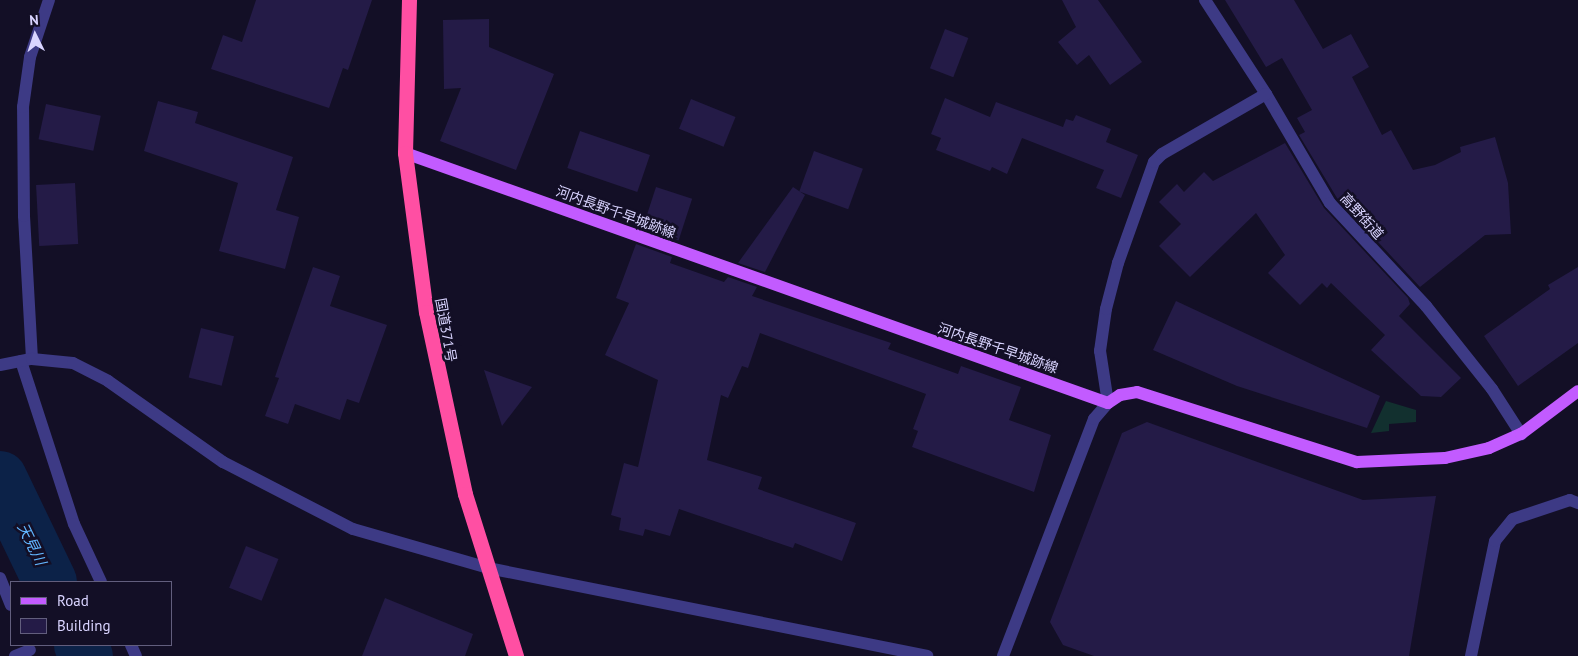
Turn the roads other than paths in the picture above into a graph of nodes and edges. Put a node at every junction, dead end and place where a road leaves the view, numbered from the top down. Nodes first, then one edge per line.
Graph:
1 (49, 0) edge
2 (409, 0) edge
3 (1205, 0) edge
4 (1266, 94) junction
5 (405, 153) junction
6 (27, 360) junction
7 (2, 365) edge
8 (1578, 391) edge
9 (1108, 403) junction
10 (1521, 434) junction
11 (1578, 503) edge
12 (488, 568) junction
13 (0, 578) edge
14 (101, 581) edge
15 (10, 603) edge
16 (30, 650) edge
17 (15, 656) edge
18 (516, 656) edge
19 (927, 656) edge
20 (1003, 656) edge
21 (1471, 656) edge

1 - 6 street
2 - 5 highway, 国道371号
3 - 4 street, 高野街道
4 - 9 street
4 - 10 street, 高野街道
5 - 9 main road, 河内長野千早城跡線
5 - 12 highway, 国道371号
6 - 7 street
6 - 12 street
6 - 14 street
8 - 10 main road
9 - 10 main road
9 - 20 street
11 - 21 street
12 - 18 highway, 国道371号
12 - 19 street
13 - 15 street
16 - 17 street

